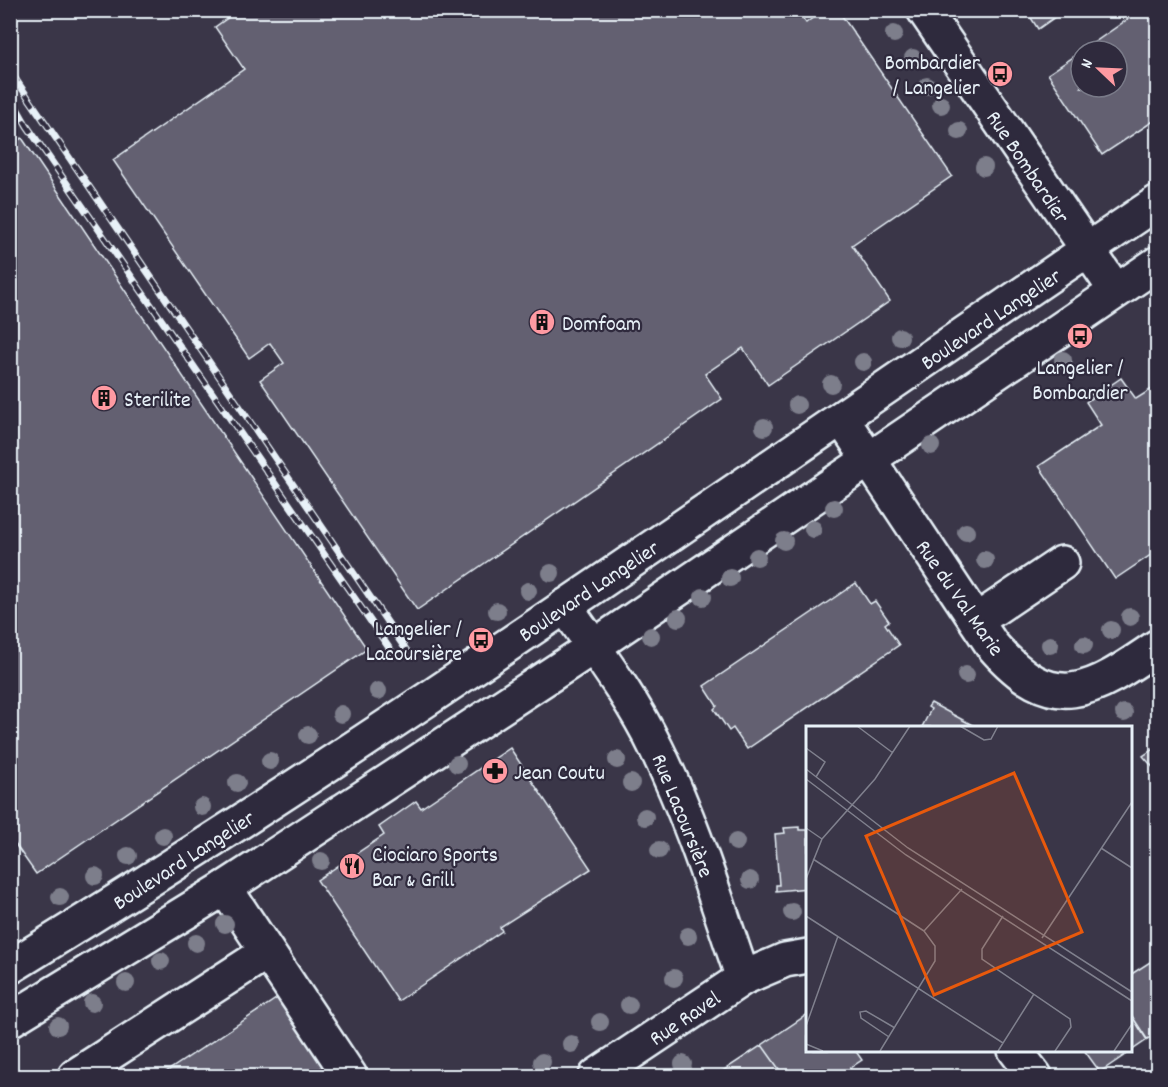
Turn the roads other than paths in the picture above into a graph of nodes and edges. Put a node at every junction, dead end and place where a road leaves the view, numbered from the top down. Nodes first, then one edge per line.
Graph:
1 (924, 10) edge
2 (1158, 202) edge
3 (1088, 251) junction
4 (1158, 262) edge
5 (1116, 291) junction
6 (842, 419) junction
7 (868, 460) junction
8 (1062, 563) dead end
9 (565, 606) junction
10 (976, 621) junction
11 (1158, 646) edge
12 (594, 647) junction
13 (225, 888) junction
14 (267, 952) junction
15 (806, 956) edge
16 (10, 967) edge
17 (743, 978) junction
18 (10, 1020) edge
19 (1016, 1051) edge
20 (75, 1077) edge
21 (350, 1077) edge
22 (596, 1077) edge
23 (1035, 1077) edge

1 - 3 main road, Rue Bombardier
2 - 3 main road, Boulevard Langelier
3 - 5 main road, Rue Bombardier
3 - 6 main road, Boulevard Langelier
4 - 5 main road, Boulevard Langelier
5 - 7 main road, Boulevard Langelier
6 - 7 main road, Rue du Val Marie
6 - 9 main road, Boulevard Langelier
7 - 10 main road, Rue du Val Marie
7 - 12 main road, Boulevard Langelier
8 - 10 main road
9 - 12 main road, Rue Lacoursière
9 - 16 main road, Boulevard Langelier
10 - 11 main road, Rue du Val Marie
12 - 13 main road, Boulevard Langelier
12 - 17 main road, Rue Lacoursière
13 - 14 main road
13 - 18 main road, Boulevard Langelier
14 - 20 main road
14 - 21 main road
15 - 17 main road
17 - 22 main road, Rue Ravel
19 - 23 main road

